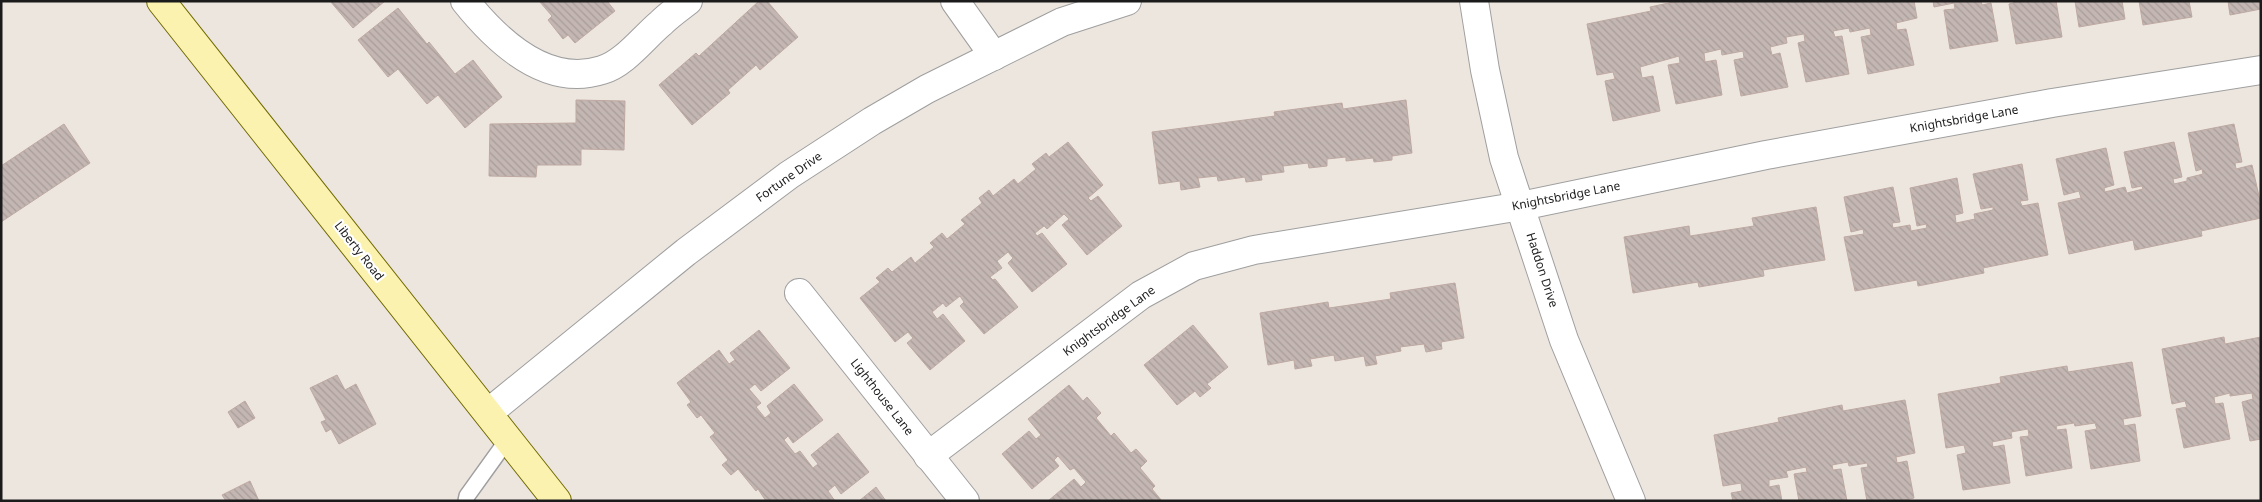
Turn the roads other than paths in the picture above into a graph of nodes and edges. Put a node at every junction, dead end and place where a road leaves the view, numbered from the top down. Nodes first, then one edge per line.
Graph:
1 (161, 1) edge
2 (465, 1) edge
3 (688, 1) edge
4 (955, 1) edge
5 (1127, 1) edge
6 (1474, 1) edge
7 (994, 56) junction
8 (2261, 70) edge
9 (1521, 206) junction
10 (799, 292) dead end
11 (488, 413) junction
12 (508, 440) junction
13 (928, 456) junction
14 (466, 501) edge
15 (556, 501) edge
16 (965, 501) edge
17 (1631, 501) edge

1 - 11 main road, Liberty Road
2 - 3 street
4 - 7 street
5 - 7 street, Fortune Drive
6 - 9 street, Haddon Drive
7 - 11 street, Fortune Drive
8 - 9 street, Knightsbridge Lane
9 - 13 street, Knightsbridge Lane
9 - 17 street, Haddon Drive
10 - 13 street, Lighthouse Lane
11 - 12 main road, Liberty Road
12 - 14 lane
12 - 15 main road, Liberty Road
13 - 16 street, Lighthouse Lane

